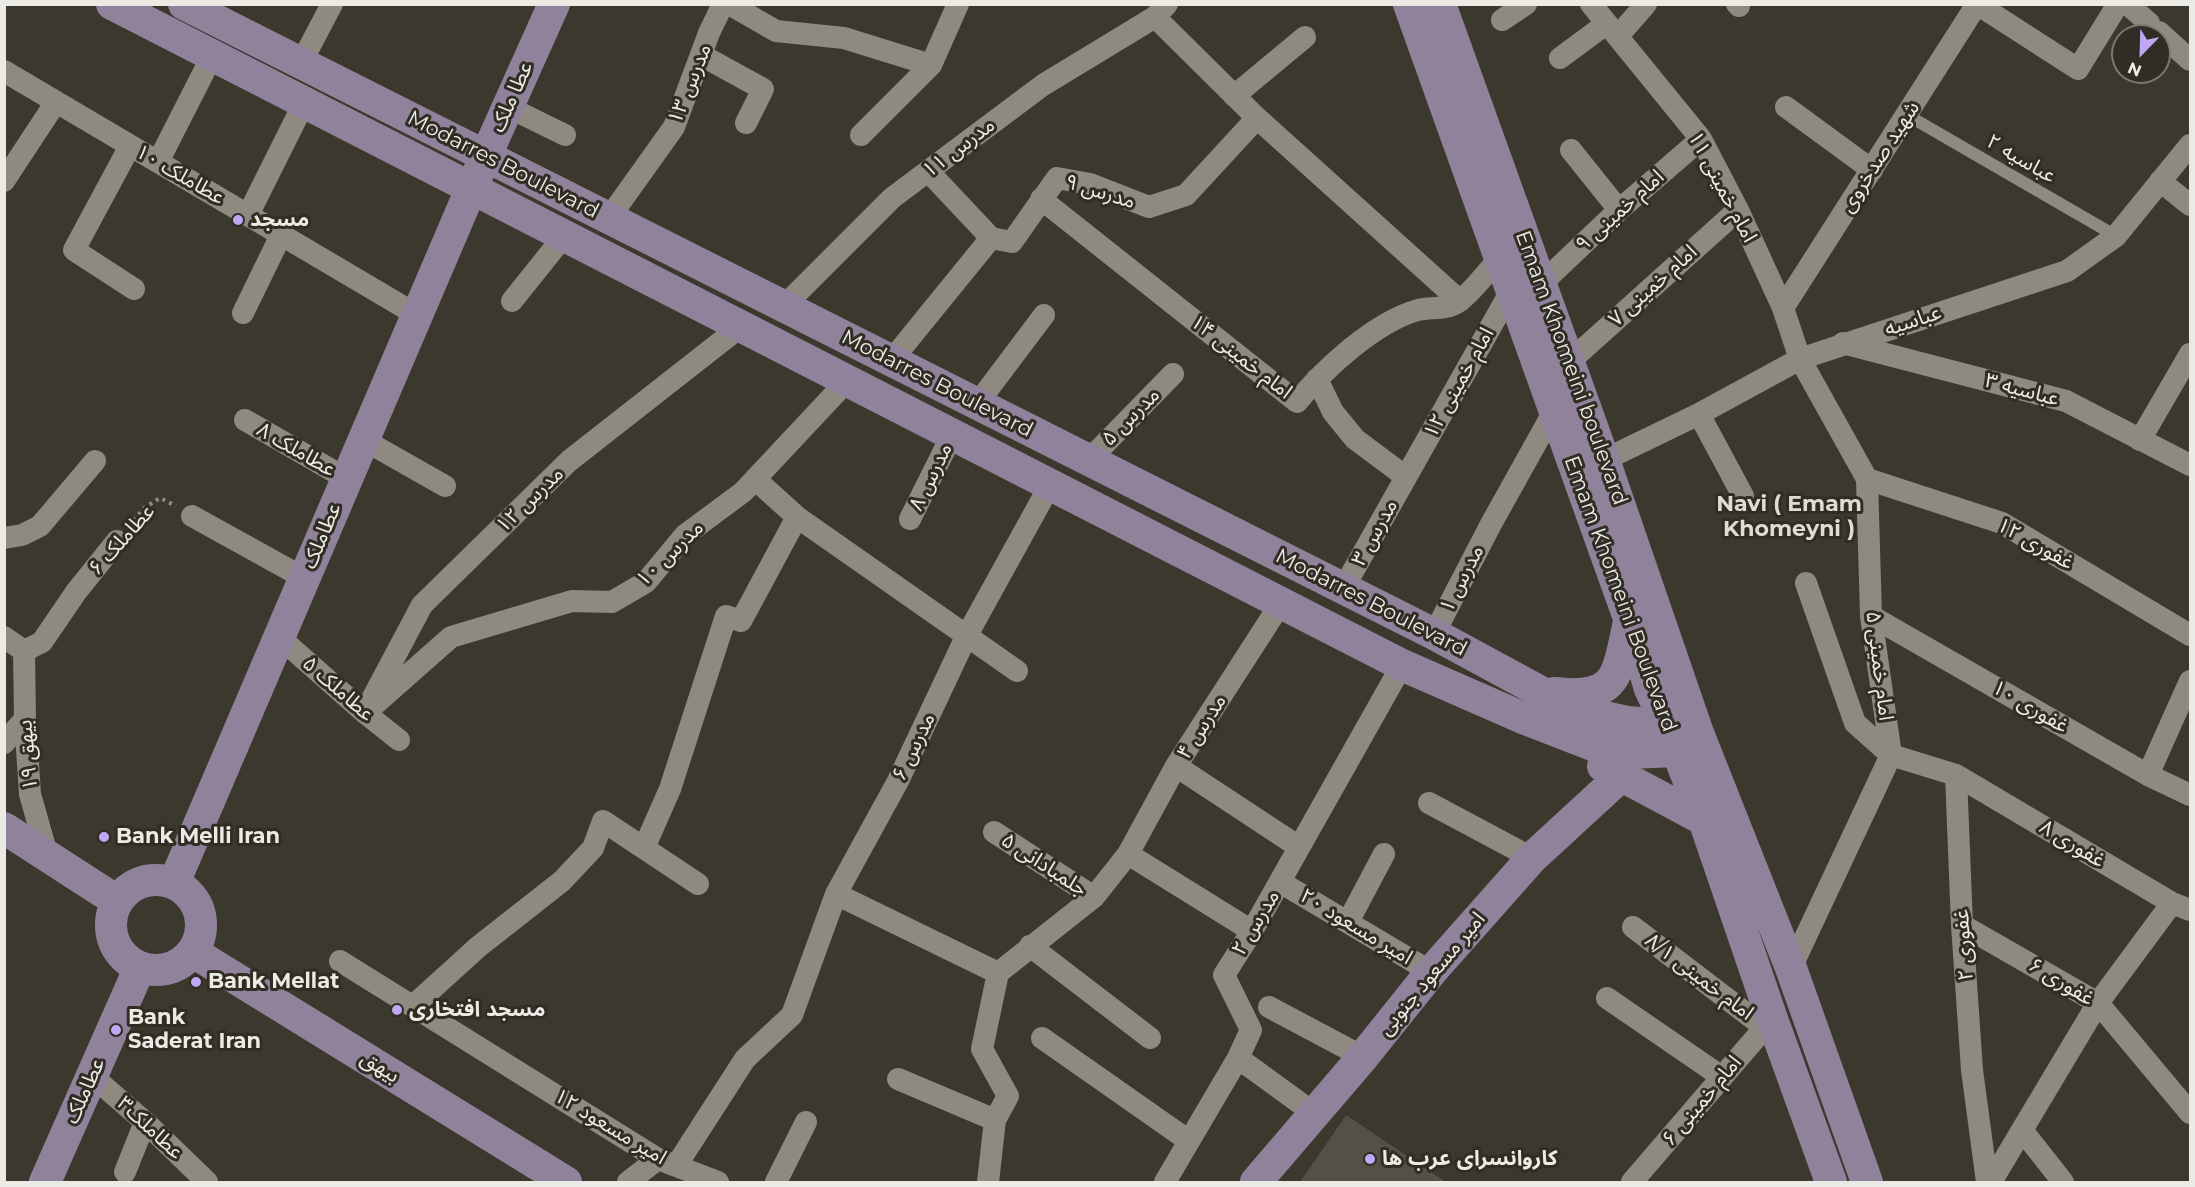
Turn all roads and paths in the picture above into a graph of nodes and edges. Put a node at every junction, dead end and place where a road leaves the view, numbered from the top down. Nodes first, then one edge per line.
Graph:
1 (184, 4) edge
2 (332, 4) edge
3 (554, 4) edge
4 (723, 4) edge
5 (729, 4) edge
6 (957, 4) edge
7 (1409, 4) edge
8 (1440, 4) edge
9 (1526, 4) edge
10 (1591, 4) edge
11 (1646, 4) edge
12 (1977, 4) edge
13 (2118, 4) edge
14 (2127, 4) edge
15 (125, 8) edge
16 (1161, 11) edge
17 (1502, 20) dead end
18 (1612, 30) junction
19 (1305, 37) dead end
20 (701, 55) junction
21 (212, 56) junction
22 (1560, 58) dead end
23 (2190, 60) edge
24 (301, 63) junction
25 (932, 65) junction
26 (4, 71) edge
27 (1234, 96) junction
28 (56, 102) junction
29 (304, 103) junction
30 (508, 107) junction
31 (1786, 107) dead end
32 (1907, 115) junction
33 (1257, 118) junction
34 (746, 123) dead end
35 (565, 135) dead end
36 (861, 135) dead end
37 (1701, 139) junction
38 (2190, 145) edge
39 (130, 146) junction
40 (1571, 150) dead end
41 (485, 156) junction
42 (158, 162) junction
43 (1872, 170) junction
44 (928, 171) junction
45 (4, 181) edge
46 (2160, 181) junction
47 (471, 189) junction
48 (1041, 200) junction
49 (2190, 205) edge
50 (1619, 210) junction
51 (1738, 210) junction
52 (248, 215) junction
53 (609, 218) junction
54 (281, 235) junction
55 (564, 236) junction
56 (2116, 236) junction
57 (991, 238) junction
58 (1500, 258) junction
59 (1526, 287) junction
60 (134, 289) dead end
61 (512, 301) dead end
62 (1460, 301) junction
63 (784, 306) junction
64 (1783, 308) junction
65 (243, 313) dead end
66 (417, 315) junction
67 (1044, 315) dead end
68 (740, 327) junction
69 (1843, 343) junction
70 (2190, 354) edge
71 (1800, 359) junction
72 (891, 361) junction
73 (1569, 362) junction
74 (1173, 374) dead end
75 (1317, 379) junction
76 (847, 381) junction
77 (977, 404) junction
78 (1554, 411) junction
79 (1699, 414) junction
80 (245, 420) dead end
81 (952, 435) junction
82 (364, 440) junction
83 (2140, 440) junction
84 (1078, 455) junction
85 (1604, 460) junction
86 (95, 461) dead end
87 (2190, 465) edge
88 (1406, 477) junction
89 (347, 479) junction
90 (755, 479) junction
91 (1867, 479) junction
92 (1050, 485) junction
93 (445, 486) dead end
94 (1743, 496) dead end
95 (192, 516) joint
96 (797, 517) junction
97 (910, 519) dead end
98 (4, 538) edge
99 (117, 541) joint
100 (304, 578) junction
101 (1806, 583) dead end
102 (1344, 589) junction
103 (1281, 603) junction
104 (1871, 616) junction
105 (1643, 617) junction
106 (1434, 634) junction
107 (2190, 634) edge
108 (4, 637) edge
109 (279, 637) junction
110 (966, 637) junction
111 (24, 651) junction
112 (1402, 665) junction
113 (1017, 671) dead end
114 (2190, 681) edge
115 (1541, 692) junction
116 (365, 713) junction
117 (1523, 718) junction
118 (25, 719) junction
119 (1681, 736) junction
120 (399, 740) dead end
121 (4, 743) edge
122 (1891, 755) junction
123 (1176, 766) junction
124 (1956, 775) junction
125 (2148, 775) junction
126 (1620, 777) junction
127 (2190, 795) edge
128 (1429, 803) dead end
129 (1704, 820) junction
130 (4, 828) edge
131 (994, 832) dead end
132 (1299, 847) junction
133 (644, 848) junction
134 (1128, 854) junction
135 (1384, 854) dead end
136 (48, 858) junction
137 (1532, 858) junction
138 (1280, 882) junction
139 (174, 883) junction
140 (698, 884) dead end
141 (836, 894) junction
142 (1094, 897) junction
143 (117, 901) junction
144 (2181, 907) edge
145 (1348, 922) junction
146 (1962, 925) junction
147 (1633, 927) dead end
148 (1252, 931) junction
149 (1029, 946) junction
150 (193, 952) junction
151 (340, 961) dead end
152 (140, 967) junction
153 (1791, 968) junction
154 (1431, 972) junction
155 (998, 973) junction
156 (1607, 998) dead end
157 (2098, 1003) junction
158 (413, 1006) junction
159 (1269, 1006) dead end
160 (1768, 1023) junction
161 (1042, 1038) dead end
162 (1150, 1038) dead end
163 (1363, 1057) junction
164 (1238, 1058) junction
165 (92, 1076) junction
166 (1722, 1077) junction
167 (898, 1079) dead end
168 (1837, 1097) junction
169 (1803, 1106) junction
170 (2190, 1113) edge
171 (1315, 1114) junction
172 (995, 1120) junction
173 (146, 1122) junction
174 (806, 1122) dead end
175 (2022, 1130) junction
176 (1189, 1141) junction
177 (667, 1163) junction
178 (125, 1172) dead end
179 (45, 1182) edge
180 (207, 1182) edge
181 (566, 1182) edge
182 (628, 1182) edge
183 (718, 1182) edge
184 (776, 1182) edge
185 (988, 1182) edge
186 (1165, 1182) edge
187 (1256, 1182) edge
188 (1632, 1182) edge
189 (1832, 1182) edge
190 (1867, 1182) edge
191 (1987, 1182) edge
192 (1991, 1182) edge
193 (2063, 1182) edge

1 - 24 main road, Modarres Boulevard
2 - 24 street
3 - 30 main road, عطا ملک
4 - 20 street, مدرس ۱۳
5 - 25 street
6 - 25 street
7 - 58 main road, Emam Khomeini Boulevard
8 - 59 main road, Emam Khomeini boulevard
9 - 17 street
10 - 18 street, امام خمینی ۱۱
11 - 18 street
12 - 13 street
12 - 32 street, شهید صدخروی
14 - 23 street
15 - 21 main road, Modarres Boulevard
16 - 27 street
16 - 44 street, مدرس ۱۱
18 - 22 street
18 - 37 street, امام خمینی ۱۱
19 - 27 street
20 - 34 street
20 - 53 street, مدرس ۱۳
21 - 29 main road, Modarres Boulevard
21 - 42 street
24 - 41 main road, Modarres Boulevard
25 - 36 street
26 - 28 street, عطاملک ۱۰
27 - 33 street
28 - 39 street, عطاملک ۱۰
28 - 45 street
29 - 47 main road, Modarres Boulevard
29 - 52 street
30 - 35 street
30 - 41 main road, عطا ملک
31 - 43 street
32 - 43 street, شهید صدخروی
32 - 56 lane, عباسیه ۲
33 - 48 street, مدرس ۹
33 - 62 street
37 - 50 street, امام خمینی ۹
37 - 51 street, امام خمینی ۱۱
38 - 46 street, عباسیه
39 - 42 street, عطاملک ۱۰
39 - 60 street
40 - 50 street
41 - 47 main road, عطا ملک
41 - 53 main road, Modarres Boulevard
42 - 52 street, عطاملک ۱۰
43 - 64 street, شهید صدخروی
44 - 57 street
44 - 63 street, مدرس ۱۱
46 - 49 street
46 - 56 street, عباسیه
47 - 55 main road, Modarres Boulevard
47 - 66 main road, عطاملک
48 - 57 street, مدرس ۹
48 - 75 street, امام خمینی ۱۴
50 - 59 street, امام خمینی ۹
51 - 64 street, امام خمینی ۱۱
51 - 73 street, امام خمینی ۷
52 - 54 street, عطاملک ۱۰
53 - 63 main road, Modarres Boulevard
54 - 65 street
54 - 66 street, عطاملک ۱۰
55 - 61 street
55 - 68 main road, Modarres Boulevard
56 - 69 street, عباسیه
57 - 72 street
58 - 59 main road, Emam Khomeini Boulevard
58 - 62 street
59 - 73 main road, Emam Khomeini boulevard
59 - 78 main road, Emam Khomeini Boulevard
59 - 88 street, امام خمینی ۱۲
62 - 75 street, امام خمینی ۱۴
63 - 72 main road, Modarres Boulevard
64 - 71 street, امام خمینی ۱۱
66 - 82 main road, عطاملک
67 - 77 street
68 - 76 main road, Modarres Boulevard
68 - 116 street, مدرس ۱۲
69 - 71 street, عباسیه
69 - 83 street, عباسیه ۳
70 - 83 street
71 - 79 street, عباسیه
71 - 91 street, امام خمینی ۵
72 - 77 main road, Modarres Boulevard
73 - 85 main road, Emam Khomeini boulevard
74 - 84 street, مدرس ۵
75 - 88 street
76 - 81 main road, Modarres Boulevard
76 - 90 street, مدرس ۱۰
77 - 84 main road, Modarres Boulevard
78 - 105 main road, Emam Khomeini Boulevard
78 - 106 street, مدرس ۱
79 - 85 street, عباسیه
79 - 94 street
80 - 89 street, عطاملک ۸
81 - 92 main road, Modarres Boulevard
81 - 97 street, مدرس ۸
82 - 89 main road, عطاملک
82 - 93 street
83 - 87 street, عباسیه ۳
84 - 92 main road
84 - 102 main road, Modarres Boulevard
85 - 105 main road, Emam Khomeini boulevard
86 - 98 street
88 - 102 street, مدرس ۳
89 - 100 main road, عطاملک
90 - 96 street
90 - 116 street, مدرس ۱۰
91 - 104 street, امام خمینی ۵
91 - 107 street, غفوری ۱۲
92 - 103 main road, Modarres Boulevard
92 - 110 street, مدرس ۶
95 - 99 path, عطاملک ۶
95 - 100 street
96 - 110 street
96 - 133 street
99 - 111 street, عطاملک ۶
100 - 109 main road, عطاملک
101 - 122 street
102 - 106 main road, Modarres Boulevard
103 - 112 main road, Modarres Boulevard
103 - 123 street, مدرس ۴
104 - 122 street, امام خمینی ۵
104 - 125 street, غفوری ۱۰
105 - 115 main road
105 - 119 main road, Emam Khomeini boulevard
106 - 115 main road, Modarres Boulevard
108 - 111 street
109 - 116 street, عطاملک ۵
109 - 139 main road, عطاملک
110 - 113 street
110 - 141 street, مدرس ۶
111 - 118 street, بیهق ۱۹
112 - 117 main road, Modarres Boulevard
112 - 132 street, مدرس ۲
114 - 125 street
115 - 119 main road, Modarres Boulevard
116 - 120 street, عطاملک ۵
117 - 119 main road
117 - 126 main road
118 - 121 street
118 - 136 street, بیهق ۱۹
119 - 129 main road, Emam Khomeini Boulevard
119 - 153 main road, Emam Khomeini Boulevard
122 - 124 street
122 - 153 street
123 - 132 street
123 - 134 street, مدرس ۴
124 - 144 street, غفوری ۸
124 - 146 street, غفوری ۲
125 - 127 street, غفوری ۱۰
126 - 129 main road
126 - 137 main road, امیر مسعود جنوبی
128 - 137 street
129 - 160 main road, Emam Khomeini Boulevard
130 - 136 main road
131 - 142 street, جلمبادانی ۵
132 - 138 street, مدرس ۲
133 - 140 street
133 - 158 street
134 - 142 street, مدرس ۴
134 - 148 street
135 - 145 street
136 - 143 main road
137 - 154 main road, امیر مسعود جنوبی
138 - 145 street, امیر مسعود ۲۰
138 - 148 street, مدرس ۲
139 - 143 main road
139 - 150 main road
141 - 155 street
141 - 177 street, مدرس ۶
142 - 149 street, مدرس ۴
143 - 152 main road
144 - 157 street
145 - 154 street, امیر مسعود ۲۰
146 - 157 street, غفوری ۶
146 - 191 street, غفوری ۲
147 - 160 street, امام خمینی ۸/۱
148 - 164 street, مدرس ۲
149 - 155 street, مدرس ۴
149 - 162 street
150 - 152 main road
150 - 181 main road, بیهق
151 - 158 street, امیر مسعود ۱۲
152 - 165 main road, عطاملک
153 - 168 main road, Emam Khomeini Boulevard
154 - 163 main road, امیر مسعود جنوبی
155 - 172 street
156 - 166 street
157 - 170 street, غفوری ۶
157 - 175 street
158 - 177 street, امیر مسعود ۱۲
159 - 163 street
160 - 166 street, امام خمینی ۶
160 - 169 main road, Emam Khomeini Boulevard
161 - 176 street
163 - 171 main road, امیر مسعود جنوبی
164 - 171 street
164 - 176 street, مدرس ۲
165 - 173 street, عطاملک۳
165 - 179 main road, عطاملک
166 - 188 street, امام خمینی ۶
167 - 172 street
168 - 169 main road
168 - 190 main road, Emam Khomeini Boulevard
169 - 189 main road, Emam Khomeini Boulevard
171 - 187 main road, امیر مسعود جنوبی
172 - 185 street
173 - 178 street
173 - 180 street, عطاملک۳
174 - 184 street
175 - 192 street
175 - 193 street
176 - 186 street, مدرس ۲
177 - 182 street
177 - 183 street, امیر مسعود ۱۲

